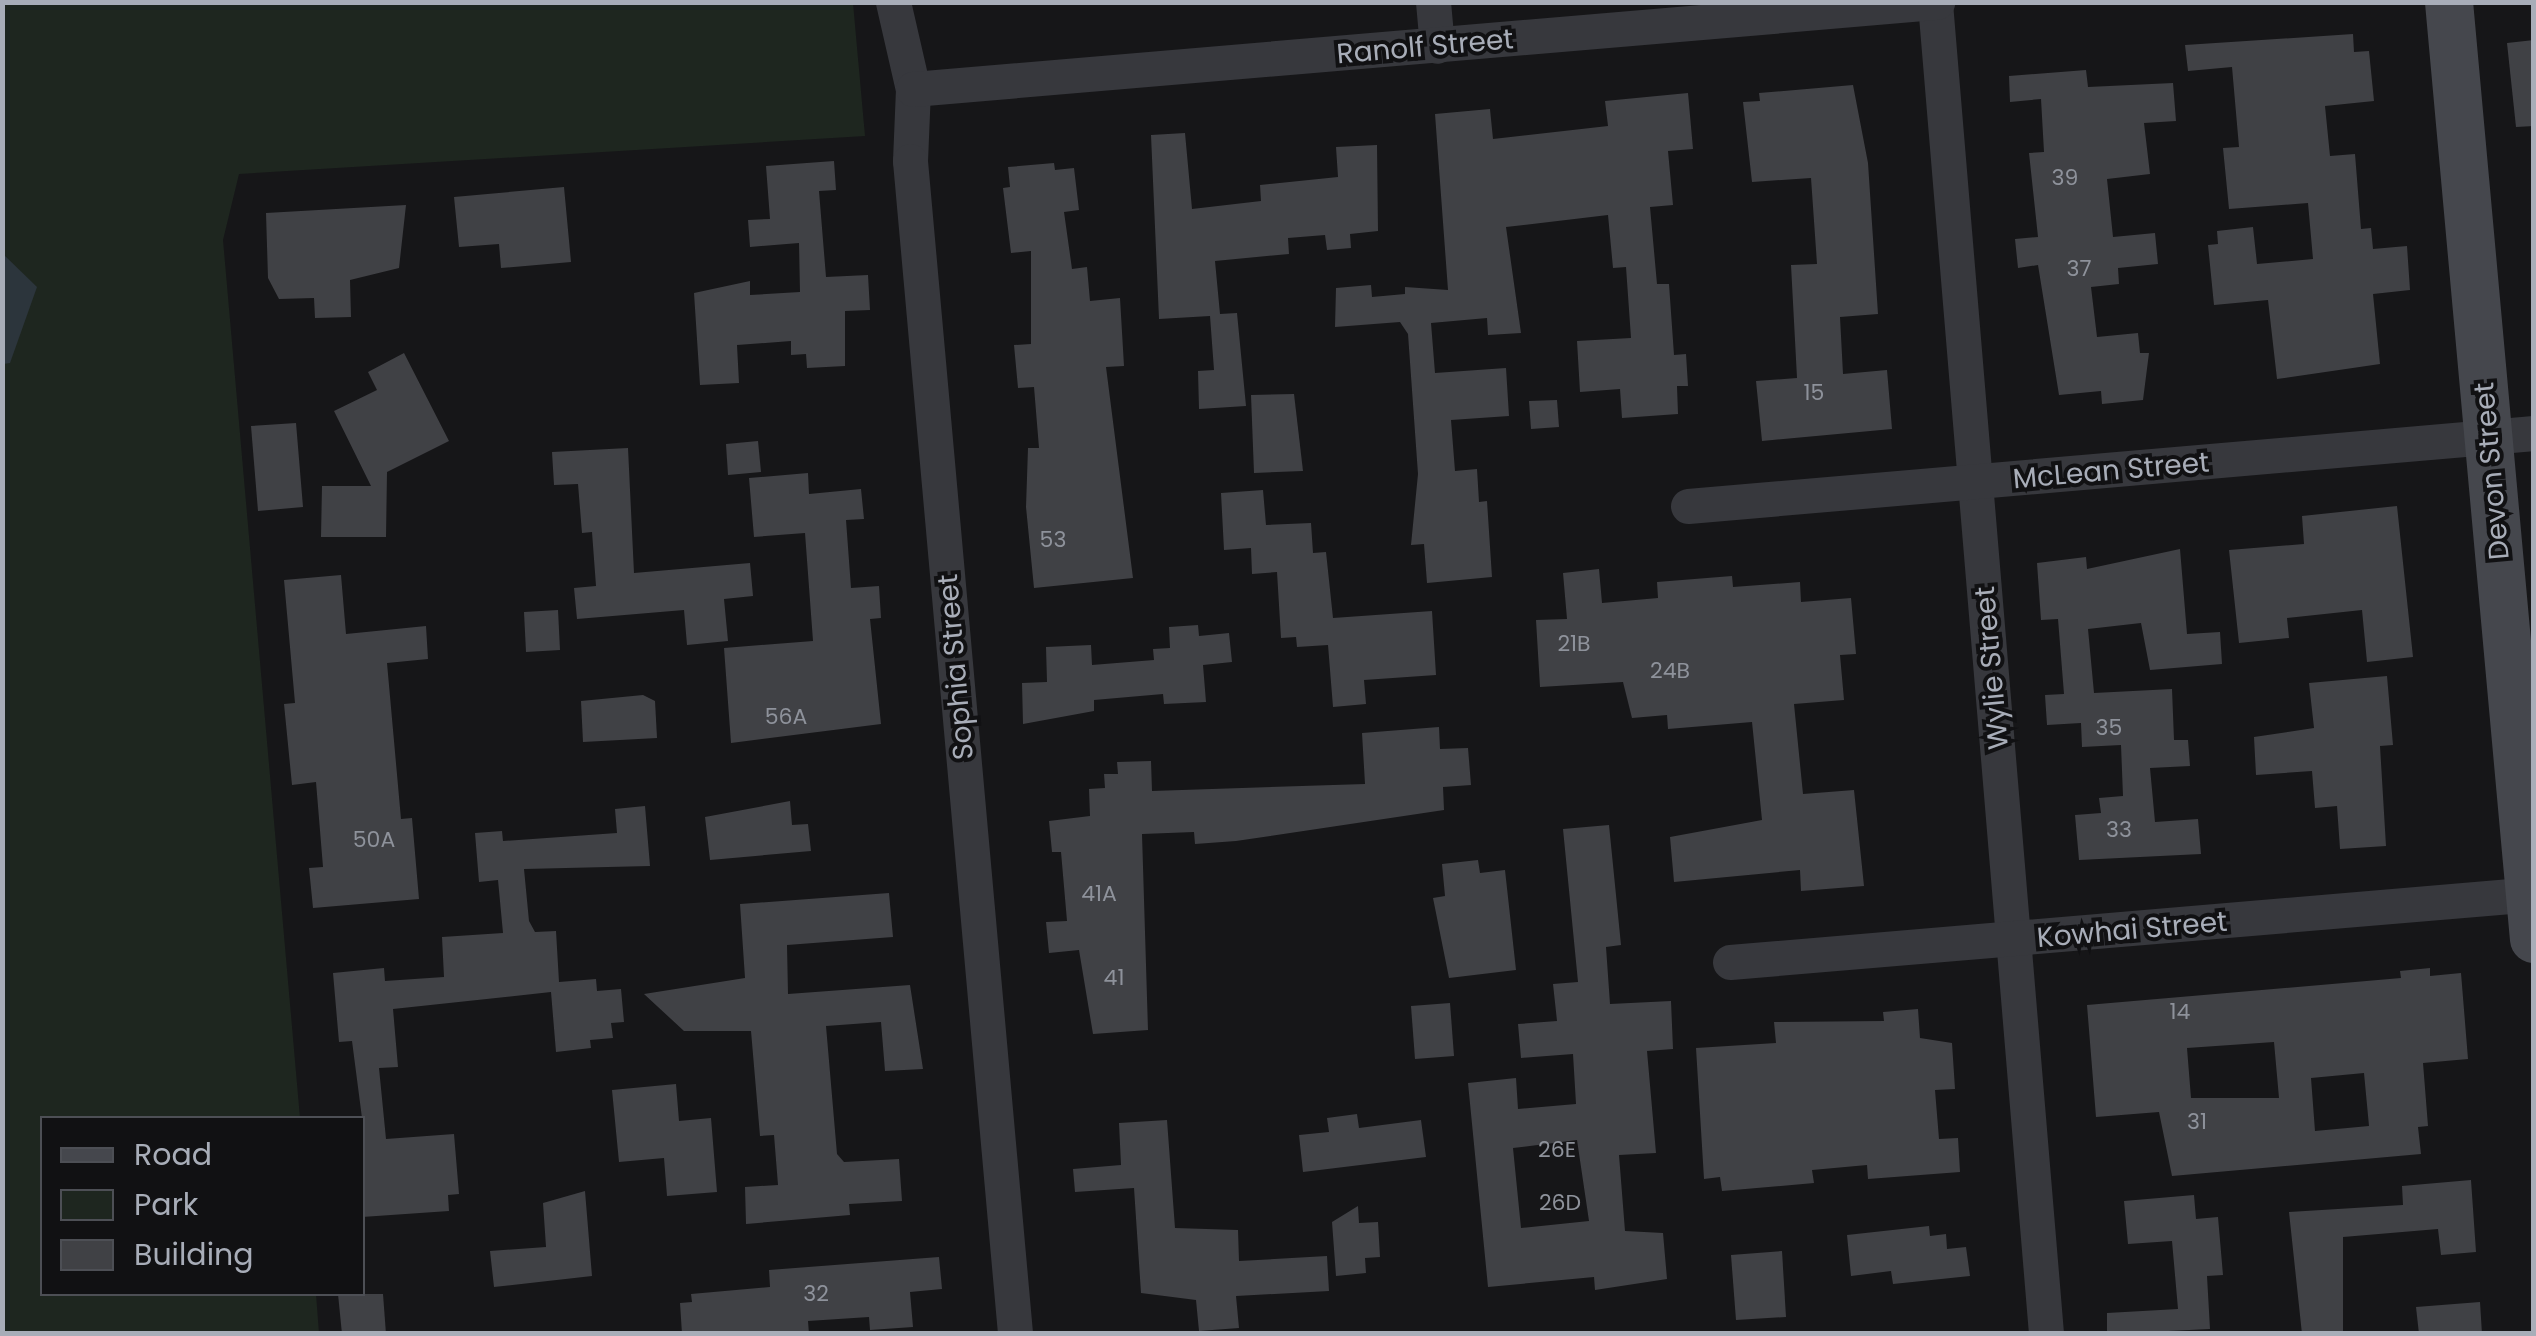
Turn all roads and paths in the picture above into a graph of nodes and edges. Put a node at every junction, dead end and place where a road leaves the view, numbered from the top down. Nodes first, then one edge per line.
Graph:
1 (894, 2) edge
2 (1433, 2) edge
3 (2449, 2) edge
4 (1936, 3) edge
5 (1436, 46) junction
6 (913, 89) junction
7 (2511, 436) edge
8 (1975, 483) junction
9 (1688, 506) dead end
10 (2532, 909) edge
11 (2015, 940) junction
12 (1730, 962) dead end
13 (1014, 1334) edge
14 (2046, 1334) edge

1 - 6 street, Sophia Street
2 - 5 street
3 - 7 main road, Devon Street
4 - 5 street, Ranolf Street
4 - 8 street, Wylie Street
5 - 6 street, Ranolf Street
6 - 13 street, Sophia Street
7 - 8 street, McLean Street
7 - 10 main road, Devon Street
8 - 9 street, McLean Street
8 - 11 street, Wylie Street
10 - 11 street, Kowhai Street
11 - 12 street, Kowhai Street
11 - 14 street, Wylie Street

